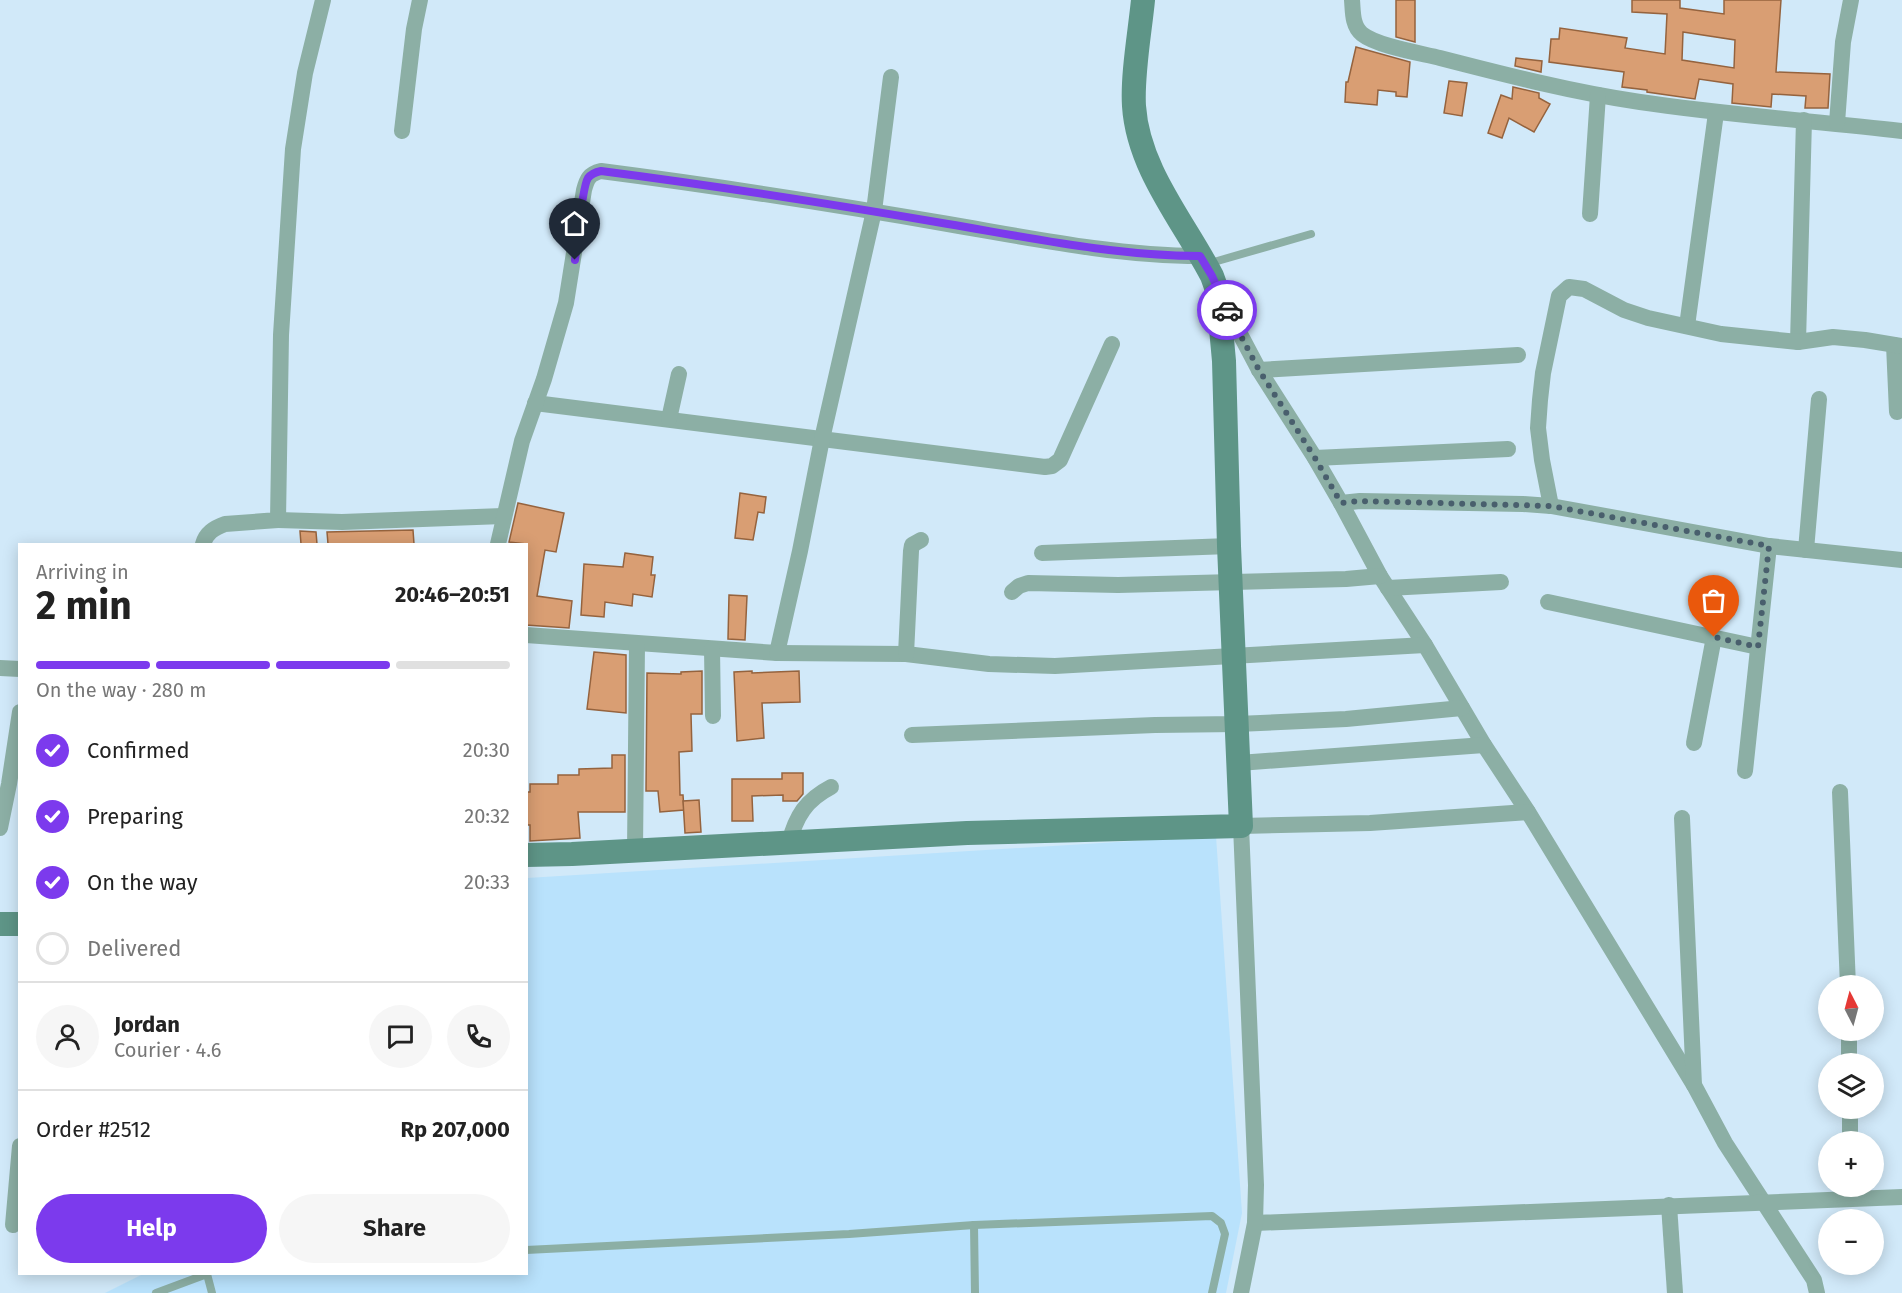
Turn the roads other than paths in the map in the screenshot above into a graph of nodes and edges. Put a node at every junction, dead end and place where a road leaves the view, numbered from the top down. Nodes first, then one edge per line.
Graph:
1 (324, 0) edge
2 (420, 0) edge
3 (1143, 0) edge
4 (1352, 0) edge
5 (1851, 0) edge
6 (891, 77) dead end
7 (1598, 95) junction
8 (1716, 113) junction
9 (1804, 120) junction
10 (1837, 123) junction
11 (402, 131) dead end
12 (1902, 131) edge
13 (874, 212) junction
14 (1590, 214) dead end
15 (1311, 234) dead end
16 (1203, 260) junction
17 (1217, 290) junction
18 (1686, 326) junction
19 (1798, 342) junction
20 (1112, 344) dead end
21 (1898, 346) edge
22 (1518, 355) dead end
23 (1259, 370) junction
24 (679, 374) dead end
25 (1820, 399) dead end
26 (536, 403) junction
27 (1897, 412) dead end
28 (669, 419) junction
29 (822, 439) junction
30 (1508, 449) dead end
31 (1315, 458) junction
32 (1341, 503) junction
33 (1549, 506) junction
34 (503, 516) junction
35 (278, 520) junction
36 (921, 540) dead end
37 (204, 543) edge
38 (498, 543) edge
39 (1229, 546) junction
40 (1769, 546) junction
41 (1806, 550) junction
42 (1042, 554) dead end
43 (1902, 560) edge
44 (1384, 582) junction
45 (1501, 582) dead end
46 (1232, 583) junction
47 (1012, 592) dead end
48 (1548, 602) dead end
49 (528, 635) edge
50 (1714, 637) junction
51 (637, 644) junction
52 (1425, 645) junction
53 (1758, 647) junction
54 (712, 649) junction
55 (777, 653) junction
56 (906, 654) junction
57 (1234, 656) junction
58 (0, 668) edge
59 (18, 669) edge
60 (1462, 708) junction
61 (713, 716) dead end
62 (1237, 724) junction
63 (18, 725) edge
64 (912, 735) dead end
65 (1694, 743) dead end
66 (1484, 745) junction
67 (1239, 763) junction
68 (1745, 771) dead end
69 (831, 787) dead end
70 (1840, 792) dead end
71 (1528, 812) junction
72 (1682, 818) dead end
73 (1241, 825) junction
74 (0, 828) edge
75 (789, 843) junction
76 (635, 851) junction
77 (528, 855) edge
78 (0, 924) edge
79 (18, 924) edge
80 (1848, 975) edge
81 (1694, 1084) junction
82 (18, 1164) edge
83 (1818, 1196) edge
84 (1884, 1196) edge
85 (1902, 1197) edge
86 (1764, 1202) junction
87 (1670, 1205) junction
88 (1255, 1223) junction
89 (11, 1225) edge
90 (975, 1225) junction
91 (528, 1250) edge
92 (204, 1275) edge
93 (207, 1275) edge
94 (156, 1293) edge
95 (212, 1293) edge
96 (975, 1293) edge
97 (1212, 1293) edge
98 (1241, 1293) edge
99 (1675, 1293) edge
100 (1817, 1293) edge

1 - 35 street
2 - 11 street
3 - 16 street
4 - 7 street
5 - 10 street
6 - 13 street
7 - 8 street
7 - 14 street
8 - 9 street
8 - 18 street
9 - 10 street
9 - 19 street
10 - 12 street
13 - 16 street
13 - 26 street
13 - 29 street
15 - 16 lane
16 - 17 street
17 - 23 street
17 - 39 street
18 - 19 street
18 - 33 street
19 - 21 street
20 - 29 street
21 - 27 street
22 - 23 street
23 - 31 street
24 - 28 street
25 - 41 street
26 - 28 street
26 - 34 street
28 - 29 street
29 - 55 street
30 - 31 street
31 - 32 street
32 - 33 street
32 - 44 street
33 - 40 street
34 - 35 street
34 - 38 street
35 - 37 street
36 - 56 street
39 - 42 street
39 - 46 street
40 - 41 street
40 - 53 street
41 - 43 street
44 - 45 street
44 - 46 street
44 - 52 street
46 - 47 street
46 - 57 street
48 - 50 street
49 - 51 street
50 - 53 street
50 - 65 street
51 - 54 street
51 - 76 street
52 - 57 street
52 - 60 street
53 - 68 street
54 - 55 street
54 - 61 street
55 - 56 street
56 - 57 street
57 - 62 street
58 - 59 street
60 - 62 street
60 - 66 street
62 - 64 street
62 - 67 street
63 - 74 street
66 - 67 street
66 - 71 street
67 - 73 street
69 - 75 street
70 - 80 street
71 - 73 street
71 - 81 street
72 - 81 street
73 - 75 street
73 - 88 street
75 - 76 street
76 - 77 street
78 - 79 street
81 - 86 street
82 - 89 street
83 - 86 street
84 - 85 street
86 - 87 street
86 - 100 street
87 - 88 street
87 - 99 street
88 - 98 street
90 - 91 lane
90 - 96 lane
90 - 97 lane
92 - 94 lane
93 - 95 lane

